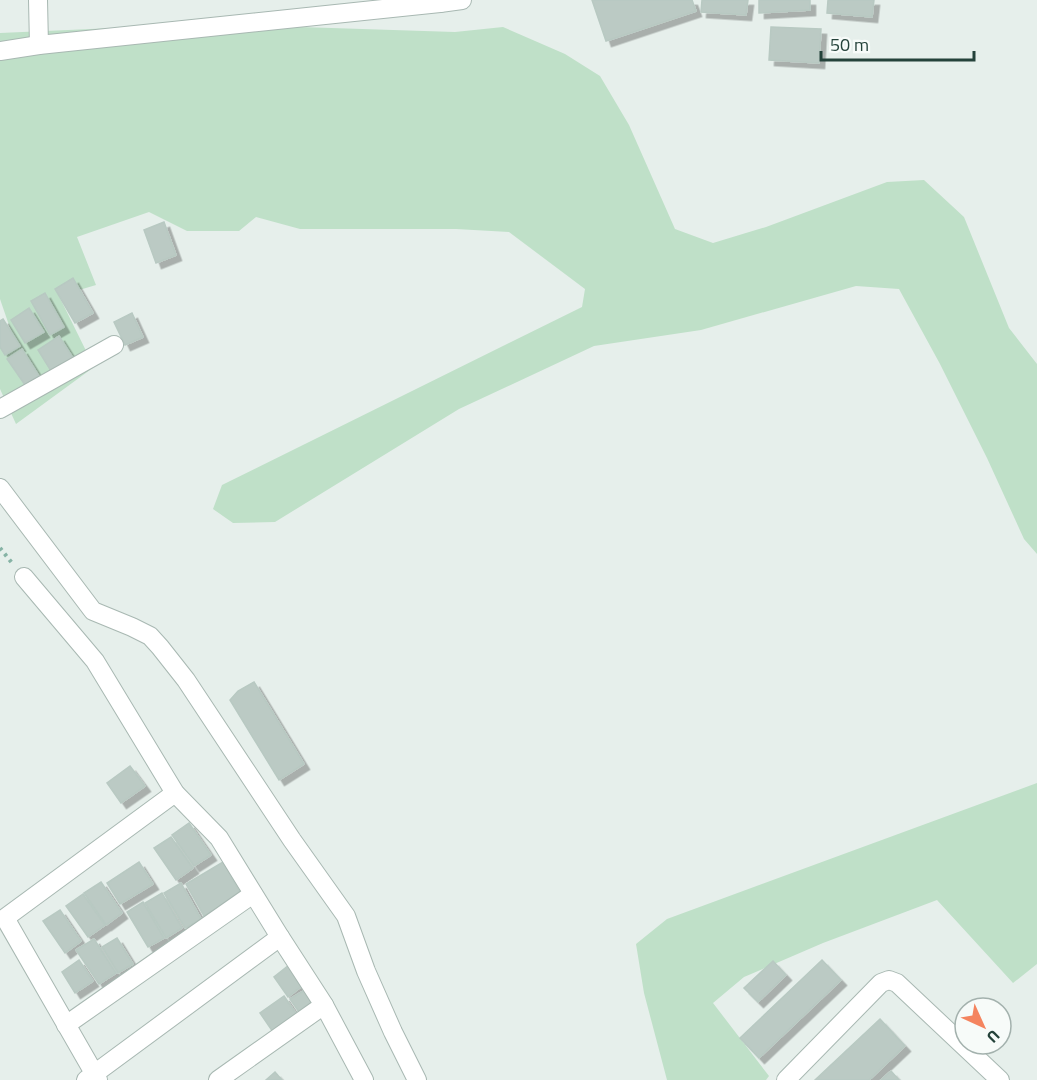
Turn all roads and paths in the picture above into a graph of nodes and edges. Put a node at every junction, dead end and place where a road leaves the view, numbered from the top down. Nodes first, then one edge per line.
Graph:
1 (38, 0) edge
2 (462, 0) edge
3 (440, 2) edge
4 (39, 45) junction
5 (0, 51) edge
6 (114, 345) dead end
7 (0, 409) edge
8 (0, 488) edge
9 (24, 577) dead end
10 (175, 793) junction
11 (253, 894) junction
12 (280, 937) junction
13 (324, 1005) junction
14 (66, 1025) junction
15 (93, 1078) edge
16 (218, 1080) edge
17 (363, 1080) edge
18 (417, 1080) edge
19 (786, 1080) edge
20 (1000, 1080) edge

1 - 4 street
2 - 3 street
3 - 4 street
4 - 5 street
6 - 7 street
8 - 18 street
9 - 10 street
10 - 11 street
10 - 14 street
11 - 12 street
11 - 14 street
12 - 13 street
12 - 15 street
13 - 16 street
13 - 17 street
14 - 15 street
19 - 20 street

